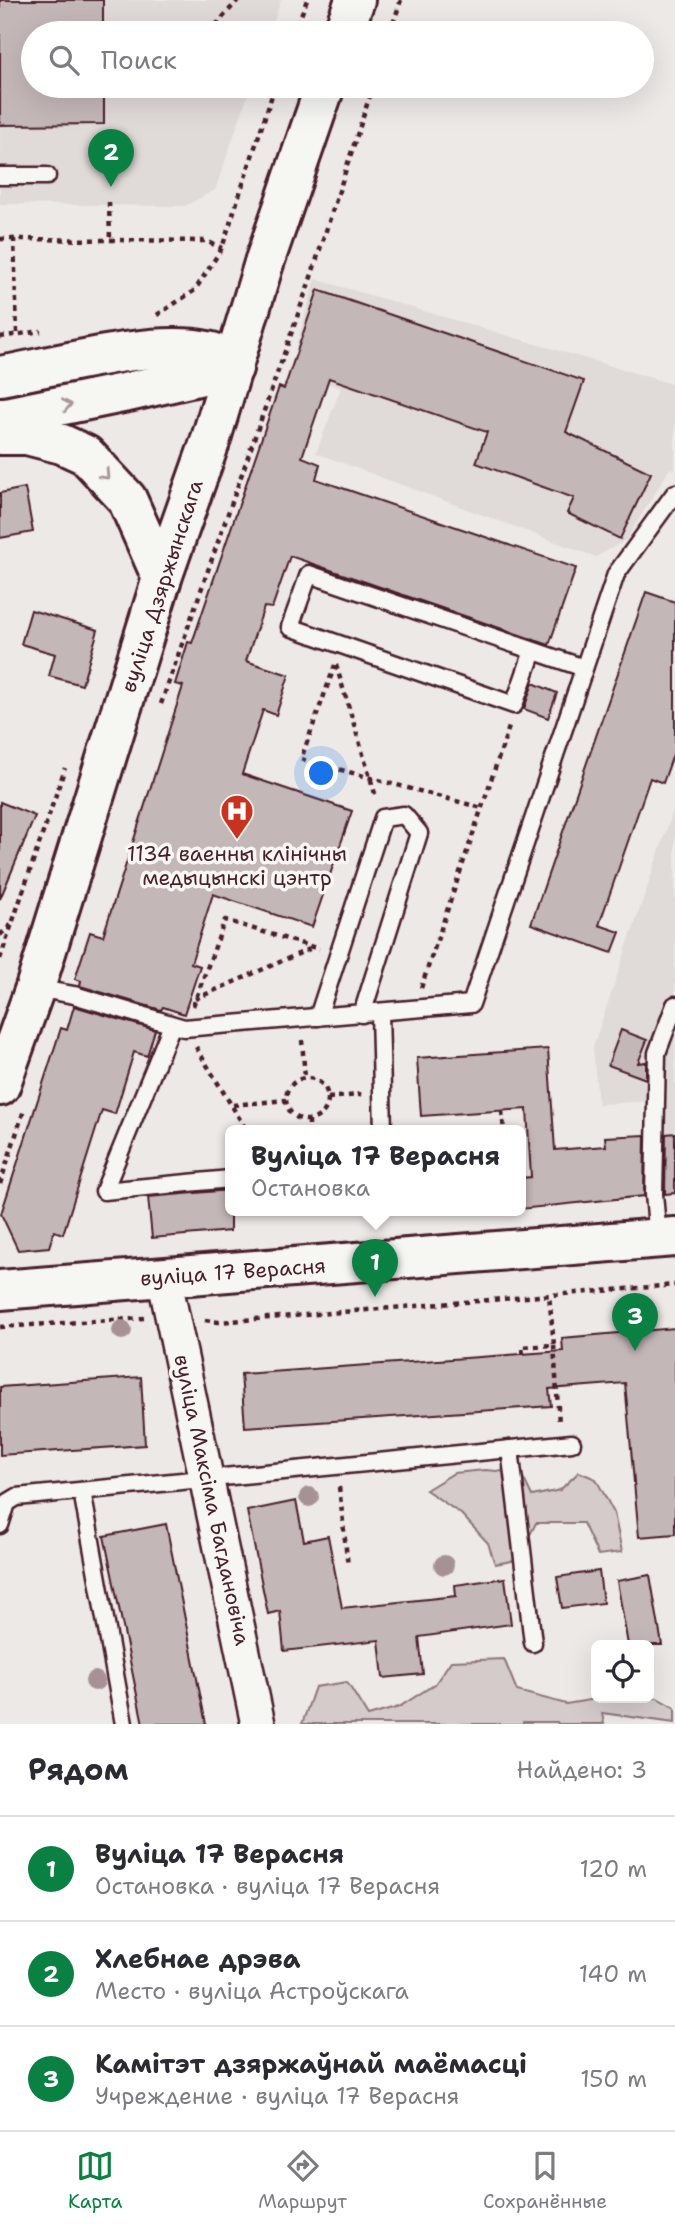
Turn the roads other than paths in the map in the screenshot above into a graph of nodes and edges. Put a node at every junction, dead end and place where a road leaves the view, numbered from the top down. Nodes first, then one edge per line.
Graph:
1 (355, 0) edge
2 (347, 21) edge
3 (321, 98) edge
4 (0, 176) edge
5 (47, 177) dead end
6 (264, 263) junction
7 (164, 331) junction
8 (233, 368) junction
9 (0, 376) edge
10 (0, 418) edge
11 (0, 435) edge
12 (675, 493) edge
13 (162, 578) junction
14 (533, 651) junction
15 (584, 668) junction
16 (36, 988) junction
17 (675, 1005) edge
18 (380, 1012) junction
19 (362, 1014) junction
20 (318, 1017) junction
21 (178, 1027) junction
22 (12, 1097) edge
23 (383, 1125) edge
24 (225, 1179) edge
25 (666, 1238) edge
26 (164, 1277) junction
27 (0, 1290) edge
28 (566, 1444) road end
29 (510, 1449) junction
30 (207, 1478) junction
31 (82, 1491) junction
32 (0, 1525) edge
33 (533, 1643) dead end
34 (124, 1724) edge
35 (258, 1724) edge

1 - 2 main road
3 - 6 main road, вуліца Дзяржынскага
4 - 5 lane
6 - 7 main road
6 - 8 main road, вуліца Дзяржынскага
7 - 8 main road
7 - 9 main road
10 -> 8 main road
8 - 13 main road, вуліца Дзяржынскага
11 -> 13 main road
12 - 15 lane
13 - 16 main road, вуліца Дзяржынскага
14 - 14 lane
14 - 15 lane
15 - 18 lane
16 - 21 lane
16 - 22 main road, вуліца Дзяржынскага
17 - 25 lane
18 - 19 lane
18 - 23 lane
19 - 20 lane
19 - 20 lane
20 - 21 lane
21 - 24 lane
25 - 26 main road, вуліца 17 Верасня
26 - 27 main road, вуліца 17 Верасня
26 - 30 street, вуліца Максіма Багдановіча
28 - 29 lane
29 - 30 lane
29 - 33 lane
30 - 31 lane
30 - 35 street, вуліца Максіма Багдановіча
31 - 32 lane
31 - 34 lane

